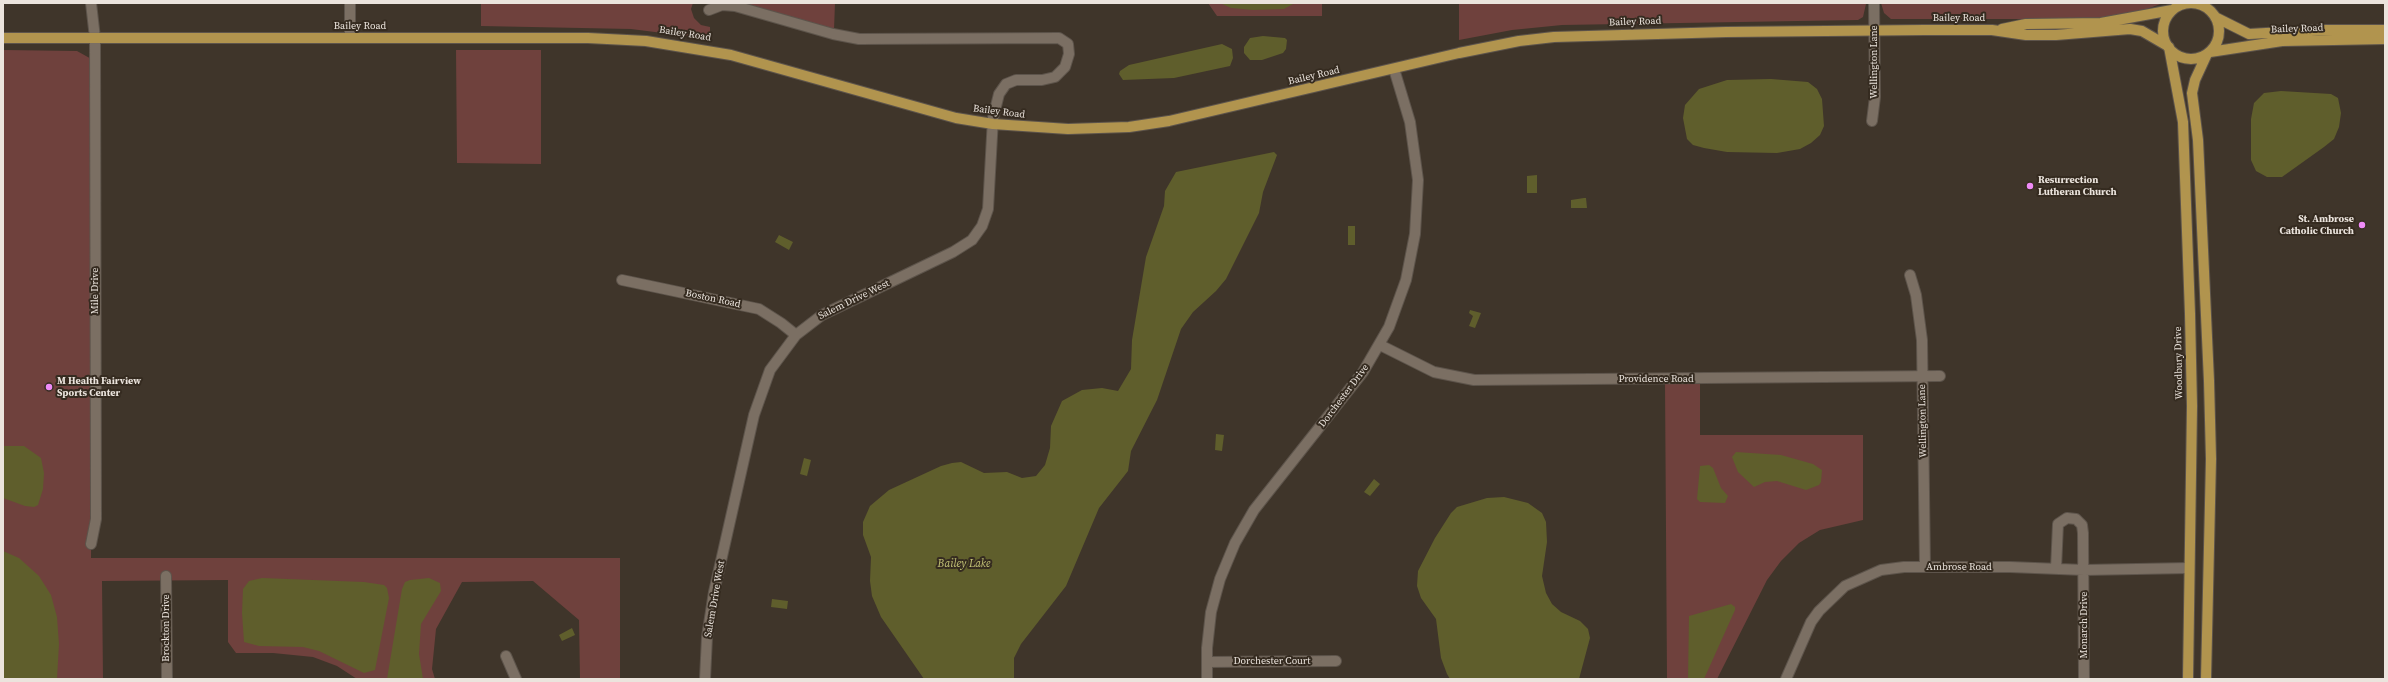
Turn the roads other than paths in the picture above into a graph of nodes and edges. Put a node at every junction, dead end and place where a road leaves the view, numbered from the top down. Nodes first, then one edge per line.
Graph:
1 (91, 3) edge
2 (350, 3) edge
3 (1874, 3) edge
4 (2174, 7) edge
5 (709, 10) dead end
6 (2213, 11) edge
7 (1992, 30) junction
8 (2385, 30) edge
9 (1874, 31) junction
10 (3, 38) edge
11 (94, 38) junction
12 (350, 38) junction
13 (2385, 39) edge
14 (2168, 46) junction
15 (2208, 53) junction
16 (1394, 69) junction
17 (1872, 121) dead end
18 (993, 124) junction
19 (1910, 275) dead end
20 (622, 280) dead end
21 (796, 335) junction
22 (1380, 344) junction
23 (1922, 376) junction
24 (1940, 376) dead end
25 (91, 544) dead end
26 (1925, 567) junction
27 (2190, 568) junction
28 (2056, 569) junction
29 (2084, 570) junction
30 (166, 576) dead end
31 (506, 656) dead end
32 (1336, 661) dead end
33 (1207, 662) junction
34 (167, 679) edge
35 (516, 679) edge
36 (705, 679) edge
37 (1207, 679) edge
38 (1786, 679) edge
39 (2084, 679) edge
40 (2188, 679) edge
41 (2206, 679) edge

1 - 11 street, Mile Drive
2 - 12 street
3 - 9 street, Wellington Lane
4 - 6 main road
4 - 7 main road, Bailey Road
4 - 14 main road
5 - 18 street, Salem Drive West
6 - 8 main road, Bailey Road
6 - 15 main road
7 - 9 main road, Bailey Road
7 - 14 main road, Bailey Road
9 - 16 main road, Bailey Road
9 - 17 street, Wellington Lane
10 - 11 main road, Bailey Road
11 - 12 main road, Bailey Road
11 - 25 street, Mile Drive
12 - 18 main road, Bailey Road
13 - 15 main road, Bailey Road
14 - 15 main road
14 - 27 main road, Woodbury Drive
15 - 41 main road
16 - 18 main road, Bailey Road
16 - 22 street, Dorchester Drive
18 - 21 street, Salem Drive West
19 - 23 street, Wellington Lane
20 - 21 street, Boston Road
21 - 36 street, Salem Drive West
22 - 23 street, Providence Road
22 - 33 street, Dorchester Drive
23 - 24 street, Providence Road
23 - 26 street, Wellington Lane
26 - 28 street, Ambrose Road
26 - 38 street, Ambrose Road
27 - 29 street, Ambrose Road
27 - 40 main road, Woodbury Drive
28 - 29 street, Ambrose Road
28 - 29 street, Monarch Drive
29 - 39 street, Monarch Drive
30 - 34 street, Brockton Drive
31 - 35 street
32 - 33 street, Dorchester Court
33 - 37 street, Dorchester Drive

